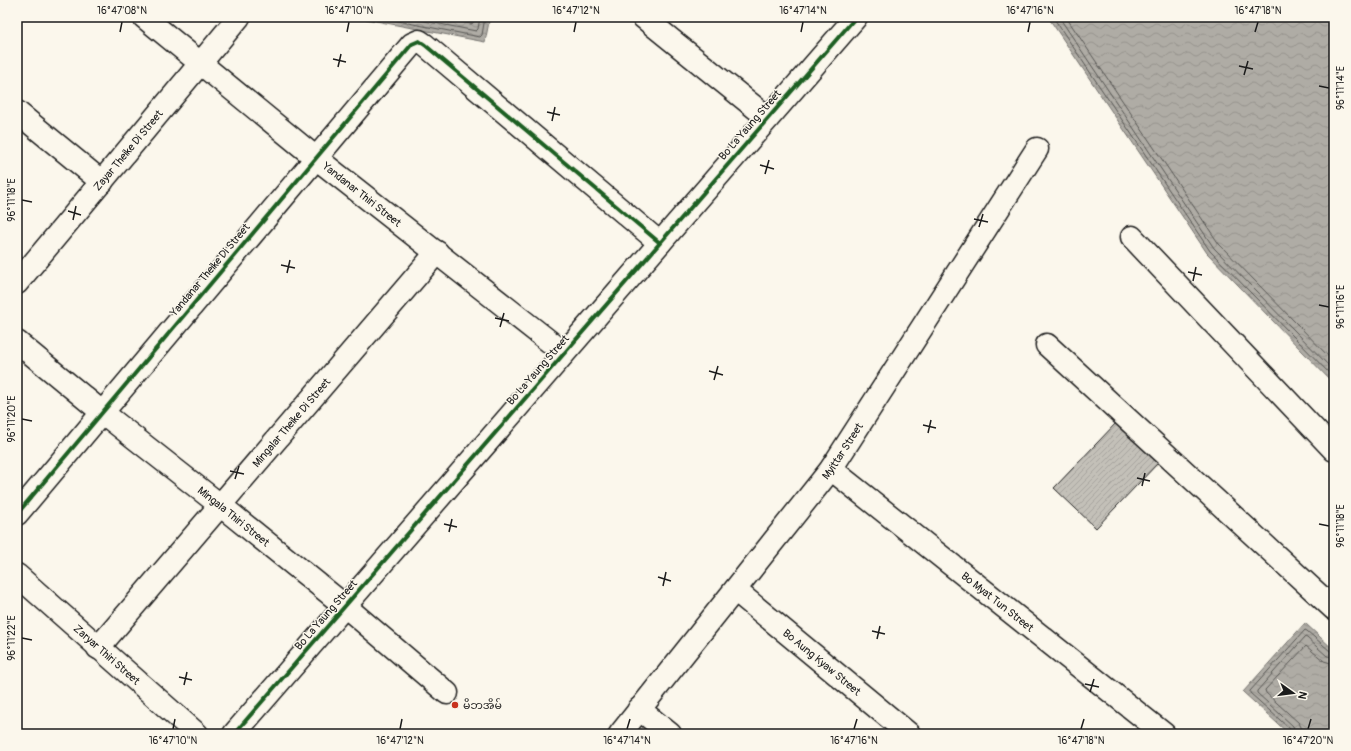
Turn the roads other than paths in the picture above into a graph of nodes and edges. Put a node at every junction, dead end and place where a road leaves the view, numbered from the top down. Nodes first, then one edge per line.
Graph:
1 (144, 17) edge
2 (239, 17) edge
3 (643, 17) edge
4 (856, 17) edge
5 (200, 64) junction
6 (17, 112) edge
7 (768, 118) junction
8 (1037, 149) dead end
9 (316, 158) junction
10 (102, 182) junction
11 (1132, 237) dead end
12 (660, 243) junction
13 (437, 252) junction
14 (17, 283) edge
15 (17, 342) edge
16 (1047, 345) dead end
17 (564, 353) junction
18 (102, 413) junction
19 (1334, 450) edge
20 (831, 469) junction
21 (220, 504) junction
22 (17, 514) edge
23 (17, 575) edge
24 (735, 590) junction
25 (345, 606) junction
26 (1334, 609) edge
27 (98, 648) junction
28 (447, 693) dead end
29 (639, 709) junction
30 (197, 734) edge
31 (234, 734) edge
32 (620, 734) edge
33 (670, 734) edge
34 (909, 734) edge
35 (1164, 734) edge

1 - 5 street, Yandanar Thiri Street
2 - 5 street, Zayar Theike Di Street
3 - 7 street
4 - 7 street, Bo La Yaung Street
5 - 9 street, Yandanar Thiri Street
5 - 10 street, Zayar Theike Di Street
6 - 10 street
7 - 12 street, Bo La Yaung Street
8 - 20 street, Myittar Street
9 - 12 street, Yandanar Theike Di Street
9 - 13 street, Yandanar Thiri Street
9 - 18 street, Yandanar Theike Di Street
10 - 14 street, Zayar Theike Di Street
11 - 19 street
12 - 17 street, Bo La Yaung Street
13 - 17 street, Yandanar Thiri Street
13 - 21 street, Mingalar Theike Di Street
15 - 18 street, Mingala Thiri Street
16 - 26 street
17 - 25 street, Bo La Yaung Street
18 - 21 street, Mingala Thiri Street
18 - 22 street, Yandanar Theike Di Street
20 - 24 street, Myittar Street
20 - 35 street, Bo Myat Tun Street
21 - 25 street, Mingala Thiri Street
21 - 27 street, Mingalar Theike Di Street
23 - 27 street, Zaryar Thiri Street
24 - 29 street, Myittar Street
24 - 34 street, Bo Aung Kyaw Street
25 - 28 street, Mingala Thiri Street
25 - 31 street, Bo La Yaung Street
27 - 30 street, Zaryar Thiri Street
29 - 32 street, Myittar Street
29 - 33 street

